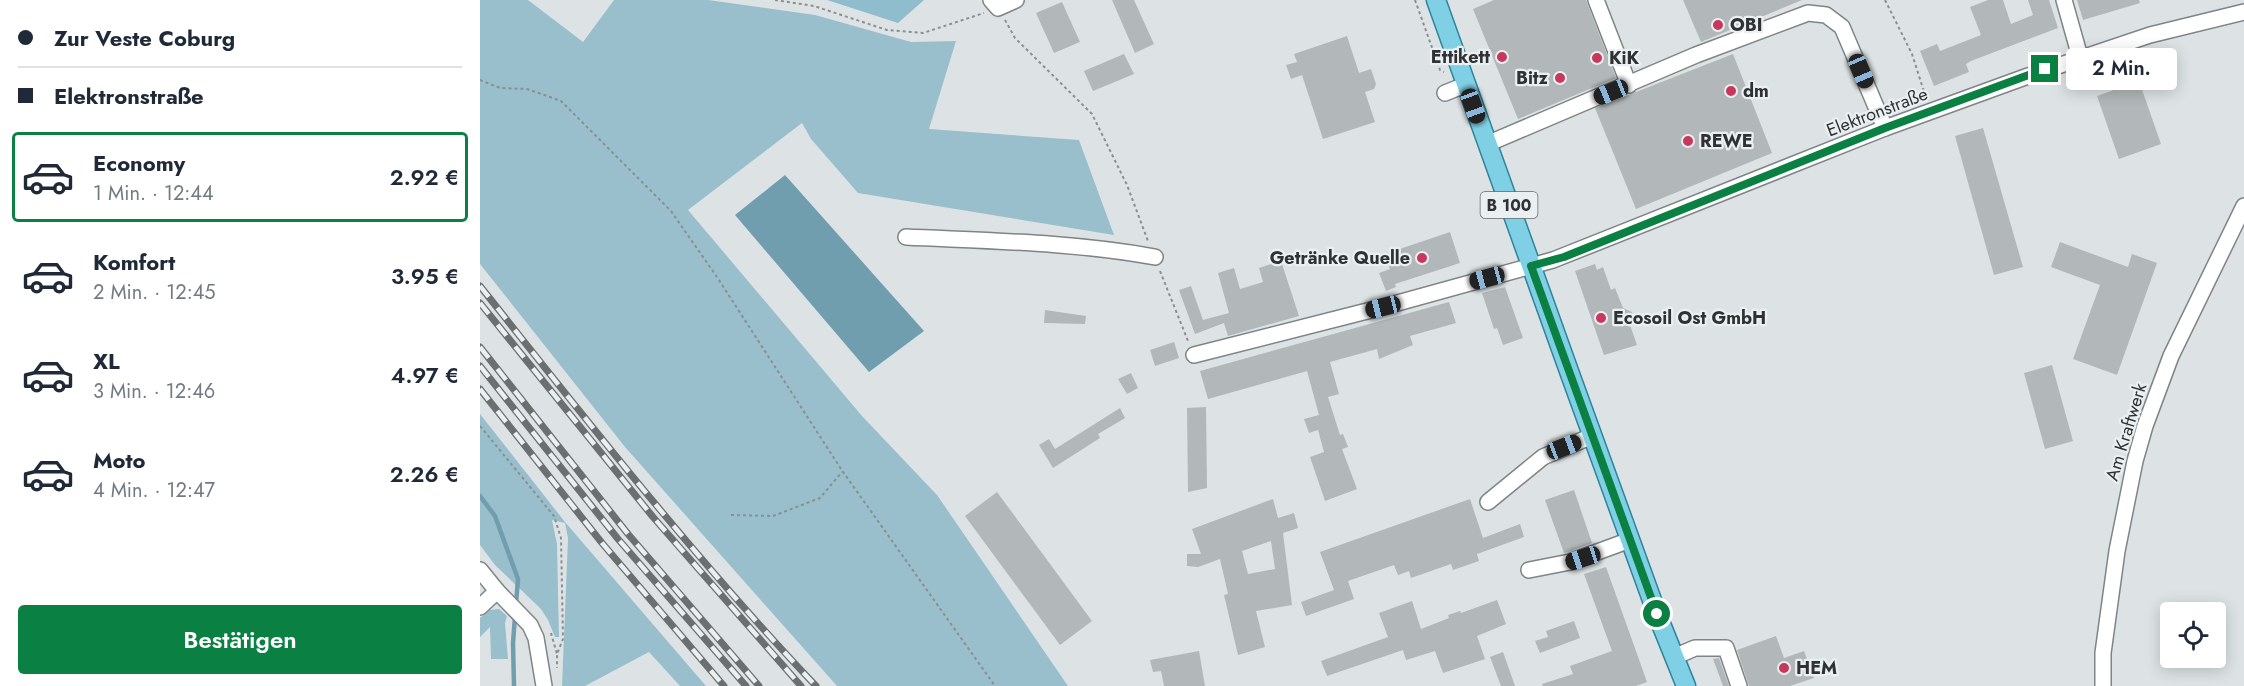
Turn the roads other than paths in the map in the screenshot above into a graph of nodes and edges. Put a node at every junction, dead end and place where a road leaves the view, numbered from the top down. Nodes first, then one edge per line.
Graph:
1 (1016, 0) edge
2 (1436, 0) edge
3 (1596, 0) edge
4 (2064, 0) edge
5 (995, 4) edge
6 (2240, 8) edge
7 (2080, 57) junction
8 (1466, 85) junction
9 (1629, 85) junction
10 (1445, 93) dead end
11 (1885, 128) junction
12 (1487, 144) junction
13 (2244, 206) edge
14 (906, 237) dead end
15 (1155, 257) road end
16 (1531, 266) junction
17 (1194, 355) road end
18 (1592, 436) junction
19 (1488, 502) dead end
20 (1630, 540) junction
21 (480, 570) edge
22 (1529, 570) dead end
23 (501, 595) junction
24 (480, 607) edge
25 (1674, 657) junction
26 (544, 686) edge
27 (1686, 686) edge
28 (1739, 686) edge
29 (2103, 686) edge

1 - 5 street
2 - 8 main road, B 100
3 - 9 street
4 - 7 street
6 - 7 street, Elektronstraße
7 - 11 street, Elektronstraße
8 - 10 street
8 - 12 main road, B 100
9 - 11 street
9 - 12 street
11 - 16 street, Elektronstraße
12 - 16 main road, B 100
13 - 29 street, Am Kraftwerk
14 - 15 street
16 - 17 street, Elektronstraße
16 - 18 main road, B 100
18 - 19 street
18 - 20 main road, B 100
20 - 22 street
20 - 25 main road, B 100
21 - 23 street
23 - 24 street
23 - 26 street
25 - 27 main road, B 100
25 - 28 street

